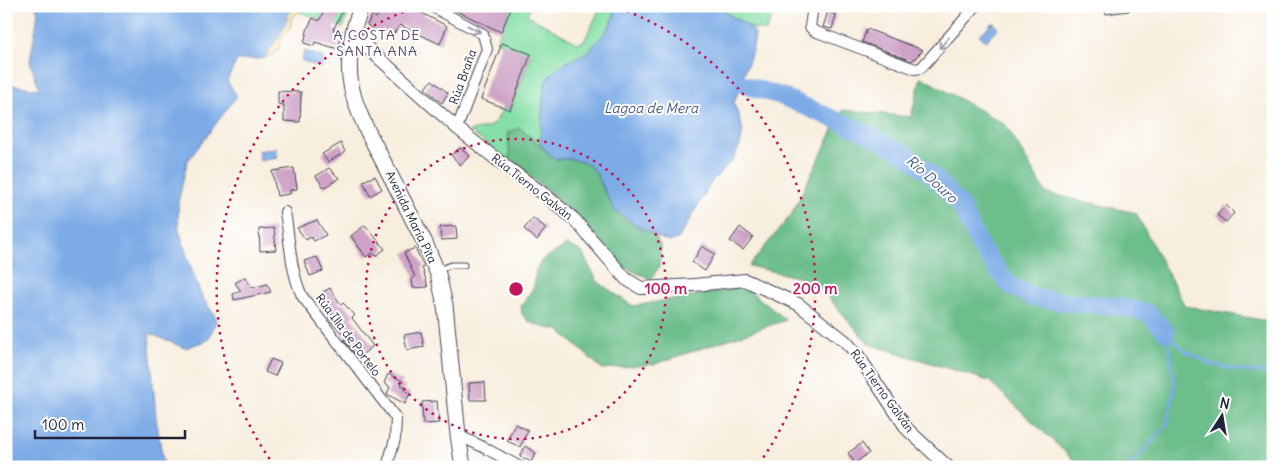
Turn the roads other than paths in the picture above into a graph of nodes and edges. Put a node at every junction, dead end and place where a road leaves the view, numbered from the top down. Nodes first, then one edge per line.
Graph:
1 (363, 6) edge
2 (431, 6) edge
3 (813, 6) edge
4 (976, 6) edge
5 (352, 34) junction
6 (457, 128) junction
7 (285, 212) dead end
8 (464, 266) dead end
9 (437, 271) junction
10 (458, 435) junction
11 (387, 467) edge
12 (463, 467) edge
13 (520, 467) edge
14 (948, 467) edge

1 - 5 main road, Avenida María Pita
2 -> 6 street, Rúa Braña
4 -> 3 street
5 - 6 street, Rúa Tierno Galván
5 - 9 main road, Avenida María Pita
6 - 14 street, Rúa Tierno Galván
7 - 11 street, Rúa Illa de Portelo
8 - 9 lane
9 - 10 main road, Avenida María Pita
10 - 12 main road, Avenida María Pita
10 - 13 street

